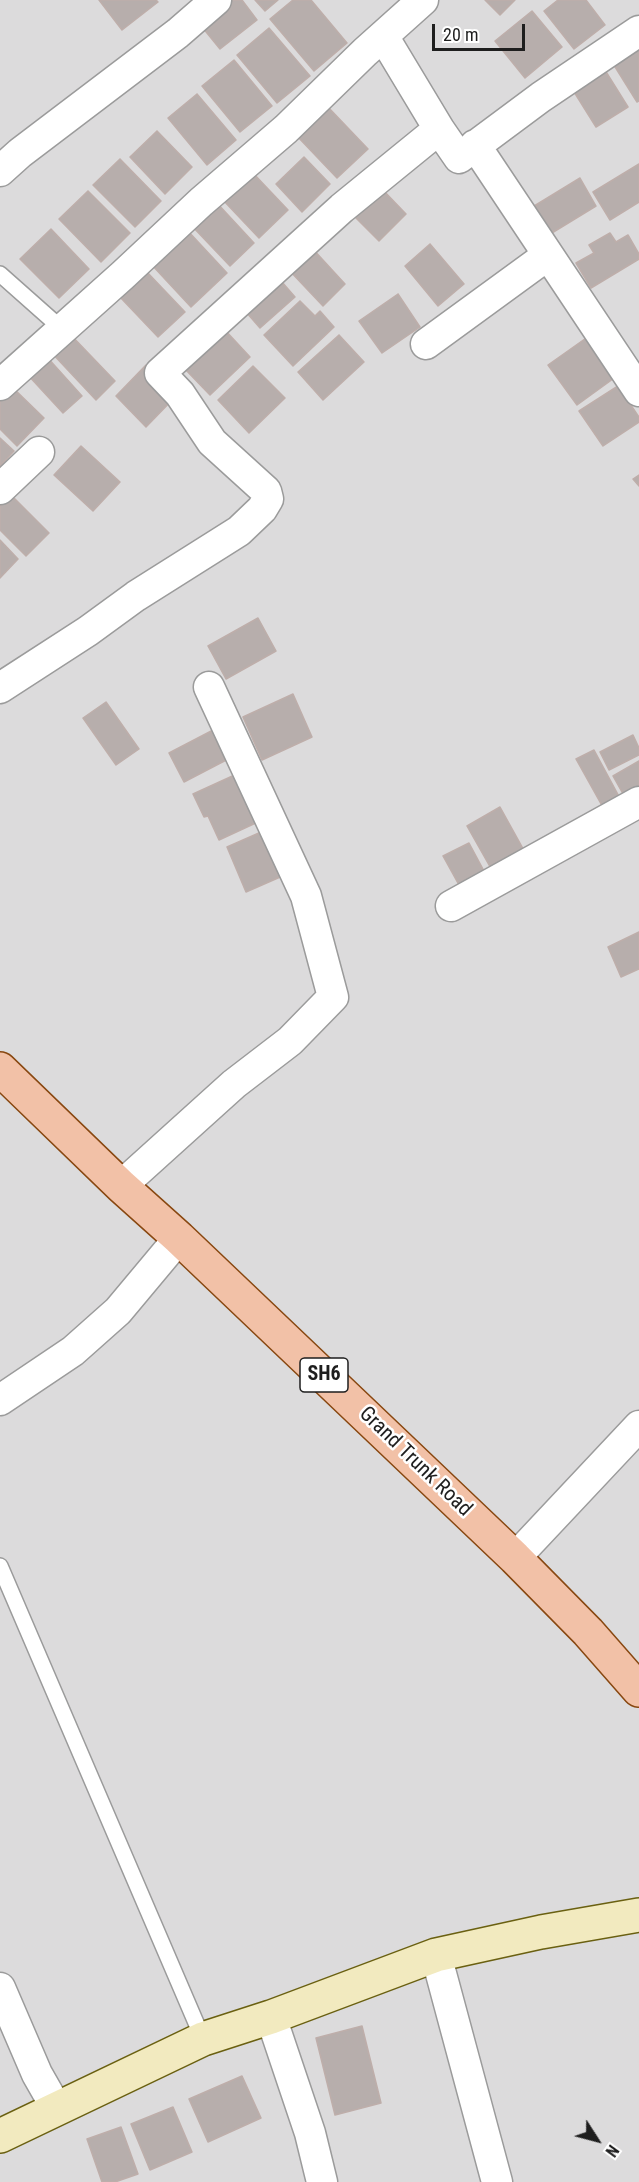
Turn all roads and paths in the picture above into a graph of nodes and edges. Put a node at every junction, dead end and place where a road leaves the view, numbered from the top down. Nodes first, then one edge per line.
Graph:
1 (216, 0) edge
2 (423, 0) edge
3 (639, 31) edge
4 (383, 36) junction
5 (439, 129) junction
6 (475, 145) junction
7 (0, 171) edge
8 (548, 255) junction
9 (0, 274) edge
10 (62, 329) junction
11 (426, 344) dead end
12 (0, 385) edge
13 (639, 392) edge
14 (39, 452) dead end
15 (0, 489) edge
16 (209, 687) dead end
17 (0, 688) edge
18 (639, 802) edge
19 (451, 906) dead end
20 (0, 1069) edge
21 (121, 1186) junction
22 (179, 1238) junction
23 (0, 1400) edge
24 (639, 1426) edge
25 (515, 1558) junction
26 (0, 1566) edge
27 (639, 1690) edge
28 (639, 1915) edge
29 (435, 1955) junction
30 (0, 1988) edge
31 (272, 2017) junction
32 (203, 2039) junction
33 (57, 2109) junction
34 (0, 2136) edge
35 (322, 2182) edge
36 (497, 2182) edge

1 - 7 street
2 - 4 street
3 - 6 street
4 - 5 street
4 - 10 street
5 - 6 street
5 - 17 street
6 - 8 street
8 - 11 street
8 - 13 street
9 - 10 lane
10 - 12 street
14 - 15 street
16 - 21 street
18 - 19 street
20 - 21 main road, Grand Trunk Road / SH6
21 - 22 main road, Grand Trunk Road / SH6
22 - 23 street
22 - 25 main road, Grand Trunk Road / SH6
24 - 25 street
25 - 27 main road, Grand Trunk Road / SH6
26 - 32 lane
28 - 29 street
29 - 31 street
29 - 36 street
30 - 33 street
31 - 32 street
31 - 35 street
32 - 33 street
33 - 34 street

